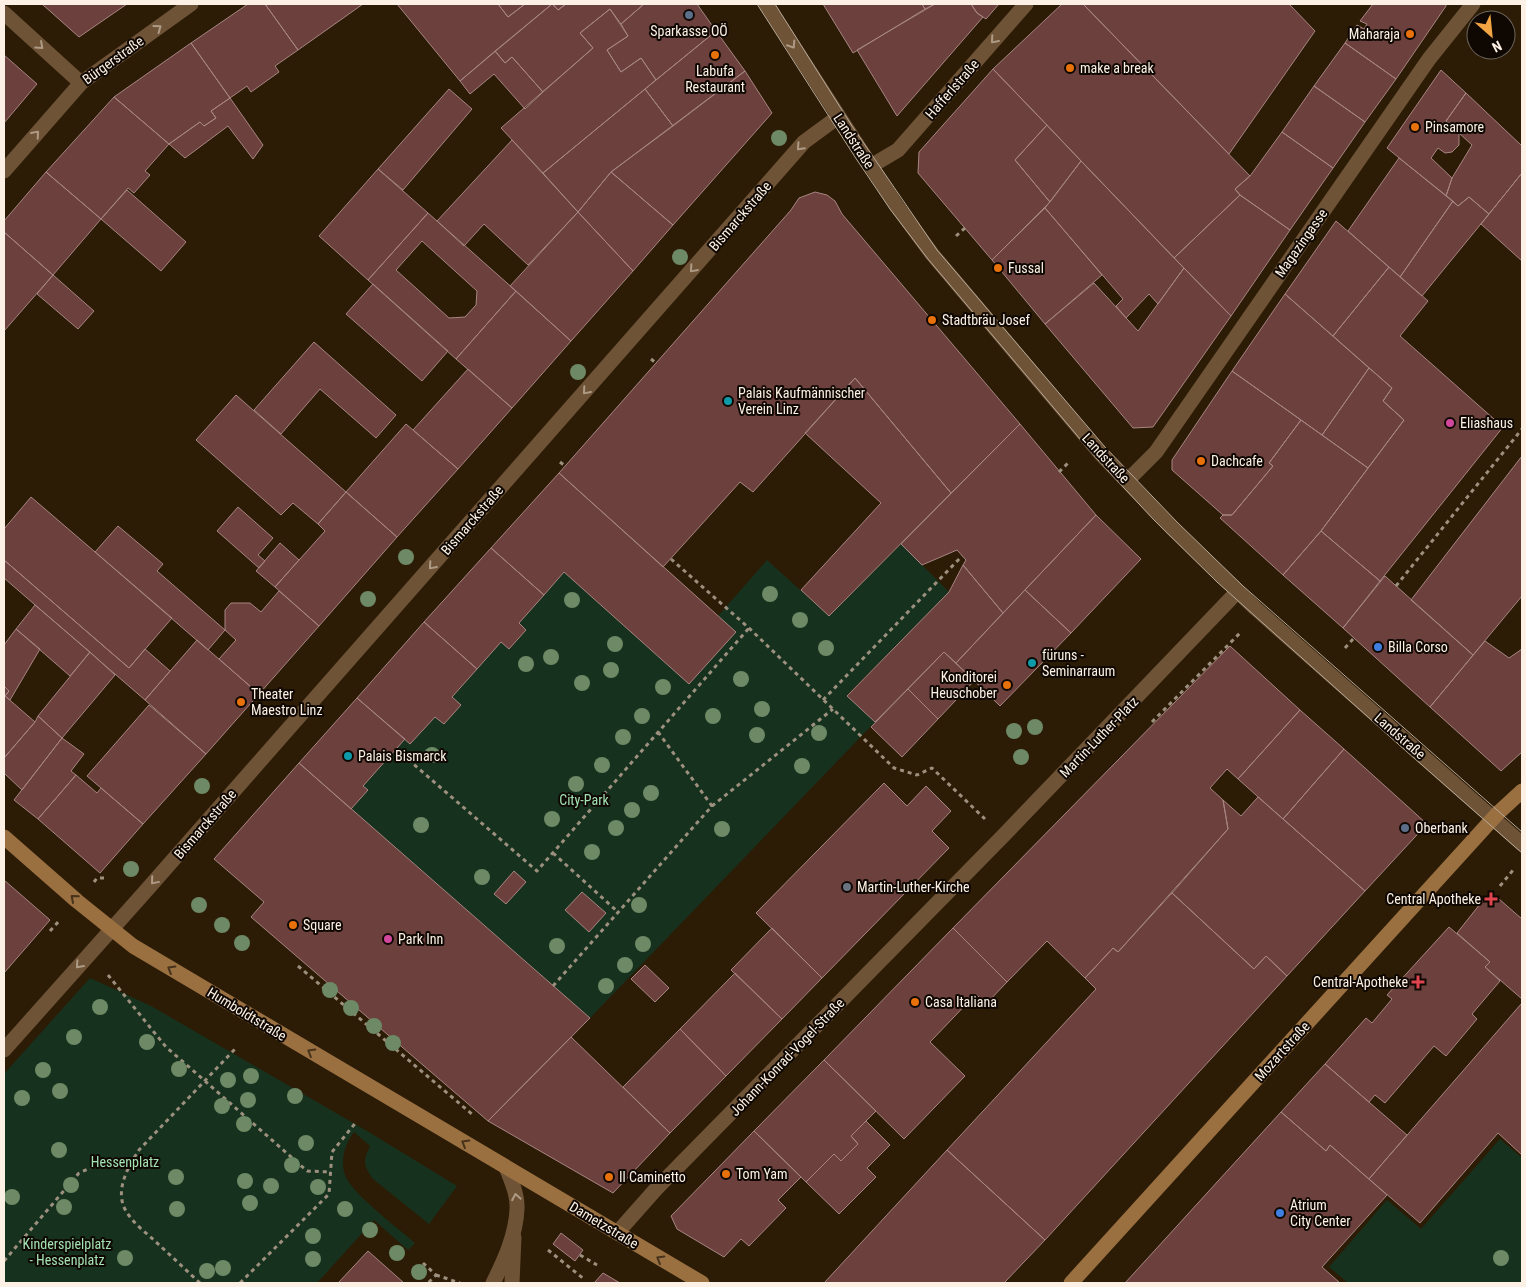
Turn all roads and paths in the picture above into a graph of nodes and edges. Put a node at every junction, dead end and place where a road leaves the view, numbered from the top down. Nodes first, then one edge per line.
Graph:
1 (191, 4) edge
2 (766, 4) edge
3 (1026, 4) edge
4 (1473, 4) edge
5 (4, 13) edge
6 (81, 83) junction
7 (838, 117) junction
8 (871, 166) junction
9 (4, 171) edge
10 (965, 228) dead end
11 (956, 236) dead end
12 (651, 359) dead end
13 (656, 362) dead end
14 (1522, 429) edge
15 (1070, 460) dead end
16 (560, 462) dead end
17 (565, 466) dead end
18 (1059, 472) dead end
19 (1127, 481) junction
20 (962, 556) dead end
21 (670, 559) dead end
22 (1396, 586) dead end
23 (1238, 592) junction
24 (749, 628) junction
25 (1354, 638) dead end
26 (1345, 648) dead end
27 (823, 700) junction
28 (833, 709) junction
29 (658, 732) junction
30 (396, 749) dead end
31 (1522, 791) edge
32 (712, 806) junction
33 (1493, 818) junction
34 (1003, 836) junction
35 (4, 837) edge
36 (1522, 844) edge
37 (553, 853) junction
38 (1514, 868) dead end
39 (958, 882) joint
40 (1500, 886) dead end
41 (618, 912) junction
42 (112, 929) junction
43 (298, 966) dead end
44 (108, 975) dead end
45 (553, 986) dead end
46 (335, 989) dead end
47 (330, 994) junction
48 (235, 1049) dead end
49 (4, 1050) edge
50 (205, 1081) junction
51 (356, 1120) dead end
52 (480, 1121) dead end
53 (130, 1164) junction
54 (506, 1168) junction
55 (330, 1172) junction
56 (514, 1228) junction
57 (617, 1233) junction
58 (548, 1250) dead end
59 (580, 1255) dead end
60 (4, 1261) edge
61 (423, 1263) dead end
62 (597, 1264) dead end
63 (436, 1275) junction
64 (584, 1279) dead end
65 (200, 1283) edge
66 (240, 1283) edge
67 (428, 1283) edge
68 (460, 1283) edge
69 (493, 1283) edge
70 (512, 1283) edge
71 (702, 1283) edge
72 (1071, 1283) edge

6 -> 1 street, Bürgerstraße
2 -> 7 street, Landstraße
3 -> 8 street, Hafferlstraße
4 - 19 street, Magazingasse
5 -> 6 street
9 -> 6 street, Bürgerstraße
7 - 8 street, Landstraße
7 -> 42 street, Bismarckstraße
8 - 19 street, Landstraße
10 - 11 path
12 - 13 path
14 - 22 path
15 - 18 path
16 - 17 path
19 - 23 street, Landstraße
20 - 27 path
21 - 24 path
23 - 33 street, Landstraße
23 - 34 street, Martin-Luther-Platz
24 - 27 path
24 - 29 path
25 - 26 path
27 - 28 path
28 - 32 path
28 - 34 path
29 - 32 path
29 - 37 path
30 - 37 path
31 - 33 main road, Mozartstraße
32 - 41 path
33 - 36 street, Landstraße
33 - 72 main road, Mozartstraße
34 - 39 street, Martin-Luther-Platz
42 -> 35 main road, Humboldtstraße
37 - 41 path
38 - 40 path
39 - 57 street, Johann-Konrad-Vogel-Straße
41 - 45 path
42 -> 49 street
54 -> 42 main road, Humboldtstraße
43 - 47 path
44 - 50 path
46 - 47 path
47 - 52 path
48 - 50 path
50 - 53 path
50 - 55 path
51 - 55 path
53 - 60 path
53 - 65 path
56 -> 54 street
54 - 57 main road, Dametzstraße
55 - 66 path
56 - 69 street
56 - 70 street
71 -> 57 main road, Dametzstraße
58 - 64 path
59 - 62 path
61 - 63 path
63 - 67 path
63 - 68 path

